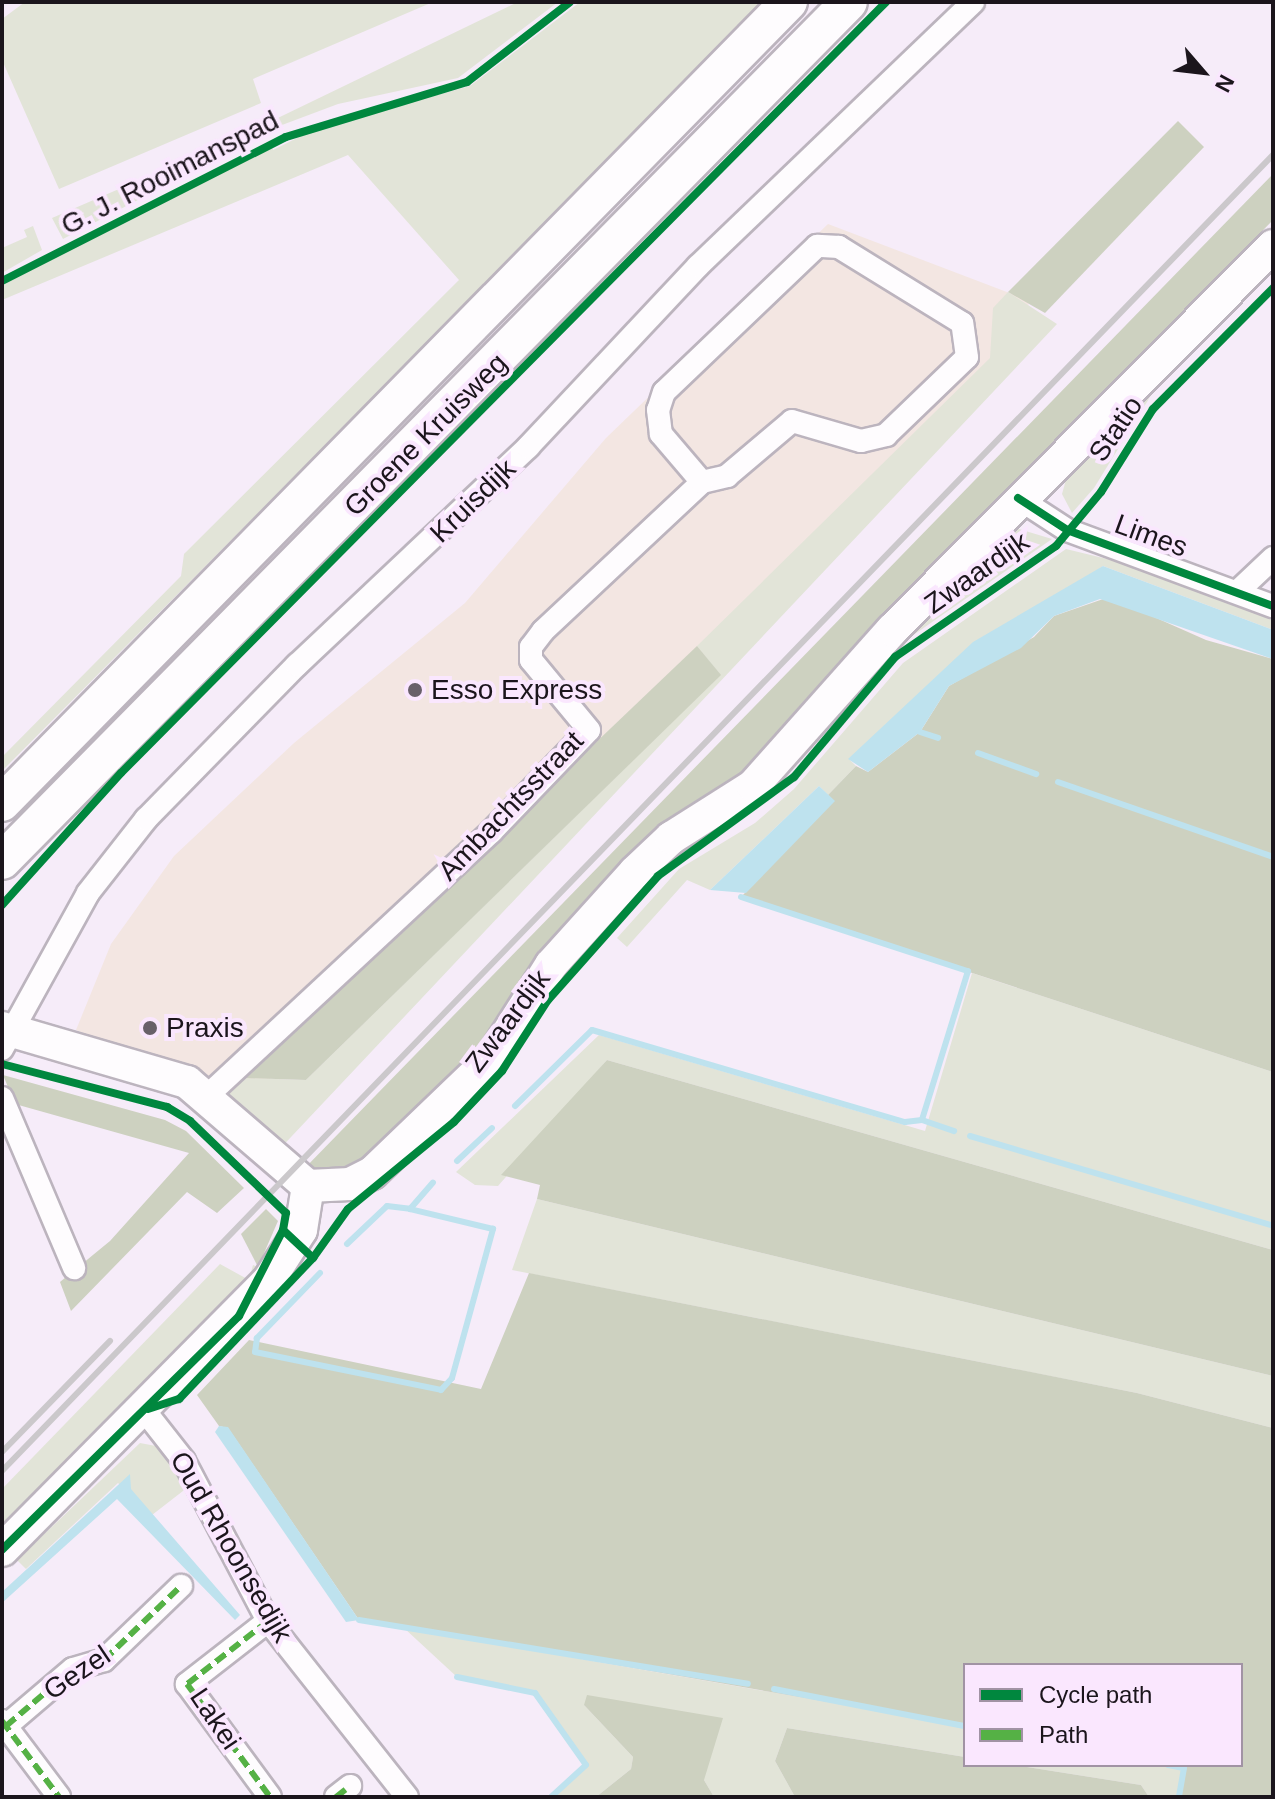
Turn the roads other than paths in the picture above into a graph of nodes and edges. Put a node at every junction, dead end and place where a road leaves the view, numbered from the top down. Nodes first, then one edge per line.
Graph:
1 (789, 2) edge
2 (849, 2) edge
3 (973, 2) edge
4 (1273, 246) edge
5 (702, 482) junction
6 (1018, 498) junction
7 (1273, 558) edge
8 (1237, 592) junction
9 (1273, 606) edge
10 (2, 803) edge
11 (2, 861) edge
12 (5, 1035) edge
13 (207, 1096) junction
14 (2, 1098) edge
15 (320, 1187) junction
16 (74, 1268) dead end
17 (144, 1410) junction
18 (2, 1550) edge
19 (181, 1586) dead end
20 (268, 1621) junction
21 (4, 1724) edge
22 (59, 1797) edge
23 (270, 1797) edge
24 (407, 1797) edge

1 - 10 main road, Groene Kruisweg
2 - 11 main road, Groene Kruisweg
3 - 12 street, Kruisdijk
4 - 6 street, Statio
5 - 5 street, Ambachtsstraat
5 - 13 street, Ambachtsstraat
6 - 8 street, Limes
6 - 15 street, Zwaardijk
7 - 8 street
8 - 9 street, Limes
12 - 13 street
13 - 15 street
14 - 16 street
15 - 17 street
17 - 18 street
17 - 20 street, Oud Rhoonsedijk
19 - 21 street, Gezel
20 - 23 street, Lakei
20 - 24 street, Oud Rhoonsedijk
21 - 22 street

